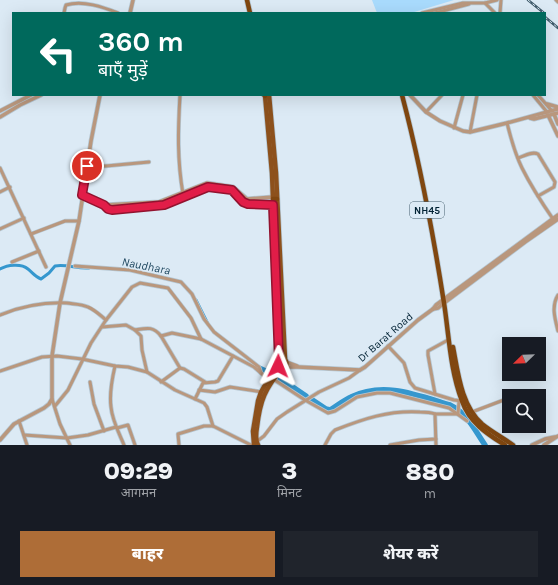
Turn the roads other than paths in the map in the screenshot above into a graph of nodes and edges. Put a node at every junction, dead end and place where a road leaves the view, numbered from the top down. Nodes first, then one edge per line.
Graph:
1 (133, 0) edge
2 (247, 0) edge
3 (497, 0) edge
4 (501, 0) edge
5 (556, 0) edge
6 (558, 2) edge
7 (485, 3) junction
8 (469, 4) junction
9 (64, 12) edge
10 (115, 12) edge
11 (130, 12) edge
12 (250, 12) edge
13 (426, 12) edge
14 (439, 12) edge
15 (494, 12) edge
16 (500, 12) edge
17 (28, 96) edge
18 (39, 96) edge
19 (100, 96) edge
20 (180, 96) edge
21 (265, 96) edge
22 (402, 96) edge
23 (411, 96) edge
24 (441, 96) edge
25 (463, 96) edge
26 (477, 96) edge
27 (534, 96) edge
28 (539, 96) edge
29 (547, 104) junction
30 (558, 108) edge
31 (0, 112) edge
32 (426, 112) junction
33 (555, 113) edge
34 (548, 114) junction
35 (0, 117) edge
36 (507, 123) junction
37 (558, 124) edge
38 (454, 128) junction
39 (470, 132) junction
40 (558, 136) edge
41 (518, 158) junction
42 (149, 162) dead end
43 (87, 166) junction
44 (0, 168) edge
45 (10, 187) junction
46 (0, 192) edge
47 (183, 193) junction
48 (82, 195) junction
49 (538, 196) junction
50 (184, 198) junction
51 (274, 199) junction
52 (104, 205) junction
53 (273, 205) junction
54 (558, 215) edge
55 (24, 218) junction
56 (553, 219) junction
57 (558, 219) edge
58 (79, 221) junction
59 (0, 229) edge
60 (31, 234) junction
61 (39, 251) junction
62 (12, 262) dead end
63 (75, 266) dead end
64 (46, 267) dead end
65 (558, 295) edge
66 (444, 301) junction
67 (60, 303) junction
68 (0, 314) edge
69 (557, 316) edge
70 (106, 320) junction
71 (447, 326) junction
72 (101, 328) junction
73 (135, 330) junction
74 (558, 331) edge
75 (161, 336) junction
76 (201, 339) junction
77 (448, 340) junction
78 (388, 346) junction
79 (52, 356) junction
80 (232, 356) junction
81 (82, 359) junction
82 (285, 361) junction
83 (278, 362) junction
84 (115, 366) junction
85 (298, 367) junction
86 (180, 368) junction
87 (283, 368) junction
88 (360, 370) junction
89 (0, 371) edge
90 (147, 372) junction
91 (260, 373) junction
92 (271, 379) junction
93 (90, 382) dead end
94 (161, 382) junction
95 (206, 382) junction
96 (200, 390) junction
97 (263, 393) junction
98 (435, 394) junction
99 (195, 398) junction
100 (52, 399) junction
101 (305, 400) junction
102 (462, 401) junction
103 (502, 401) edge
104 (54, 406) junction
105 (472, 412) junction
106 (435, 414) junction
107 (458, 414) junction
108 (19, 421) junction
109 (467, 421) dead end
110 (213, 426) junction
111 (117, 427) junction
112 (104, 431) junction
113 (24, 435) junction
114 (556, 436) edge
115 (66, 438) junction
116 (436, 439) junction
117 (0, 440) edge
118 (254, 444) edge
119 (28, 445) edge
120 (70, 445) edge
121 (124, 445) edge
122 (135, 445) edge
123 (179, 445) edge
124 (325, 445) edge
125 (390, 445) edge
126 (436, 445) edge
127 (505, 445) edge
128 (513, 445) edge
129 (532, 445) edge
130 (544, 445) edge

1 - 11 street
2 - 12 highway
3 - 7 street
4 - 16 street
5 - 6 street
7 - 8 street
7 - 15 street
8 - 13 street
8 - 14 street
9 - 10 street
17 - 31 street
18 - 35 street
19 - 43 street
20 - 47 street
21 - 51 main road
22 - 66 highway, NH45
23 - 32 street
24 - 32 street
25 - 38 street
26 - 39 street
27 - 34 street
28 - 29 street
29 - 30 street
29 - 33 street
30 - 33 street
32 - 38 street
33 - 34 street
33 - 37 street
34 - 36 street
34 - 40 street
36 - 39 street
36 - 41 street
38 - 39 street
41 - 49 street
41 - 49 street
42 - 43 street
43 - 48 street
44 - 45 street
45 - 46 street
45 - 55 street
47 - 50 street
47 - 51 street
47 - 52 street
48 - 52 street
48 - 58 street
49 - 56 street
50 - 52 street
50 - 53 street
51 - 53 main road
51 - 82 main road
53 - 83 main road
54 - 56 street, Dr Barat Road
55 - 59 street
55 - 60 street
56 - 66 street, Dr Barat Road
57 - 66 street, Dr Barat Road
58 - 60 street
58 - 67 street
60 - 61 street
61 - 62 street
61 - 64 street
63 - 91 street
65 - 69 street
66 - 71 highway, NH45
66 - 78 street, Dr Barat Road
67 - 68 street
67 - 70 street
67 - 79 street
69 - 74 street
70 - 72 street
70 - 76 street
71 - 77 highway, NH45
71 - 102 highway, NH45
72 - 73 street
72 - 81 street
73 - 75 street
73 - 90 street
75 - 76 street
75 - 86 street
76 - 80 street
77 - 98 street
77 - 102 highway, NH45
78 - 88 street, Dr Barat Road
78 - 98 street
79 - 81 street
79 - 89 street
79 - 100 street
80 - 91 street
80 - 95 street
81 - 84 street
81 - 104 street
82 - 83 main road
82 - 85 street, Dr Barat Road
82 - 87 main road
83 - 87 main road
83 - 92 main road
84 - 90 street
84 - 111 street
85 - 87 street, Dr Barat Road
85 - 88 street, Dr Barat Road
86 - 94 street
86 - 95 street
87 - 92 main road
88 - 101 street
90 - 94 street
91 - 92 street
92 - 97 main road
92 - 101 street
93 - 112 street
94 - 99 street
95 - 96 street
96 - 97 street
96 - 99 street
97 - 118 main road
98 - 102 street
99 - 110 street
100 - 104 street
100 - 108 street
101 - 107 street
101 - 118 street
102 - 105 highway, NH45
102 - 107 street
102 - 127 highway, NH45
103 - 105 street
104 - 115 street
105 - 128 highway, NH45
106 - 107 street
106 - 116 street
106 - 124 street
107 - 109 street
108 - 113 street
108 - 117 street
110 - 118 street
110 - 123 street
111 - 112 street
111 - 121 street
111 - 122 street
112 - 115 street
113 - 115 street
113 - 119 street
114 - 129 street
114 - 130 street
115 - 120 street
116 - 125 street
116 - 126 street

